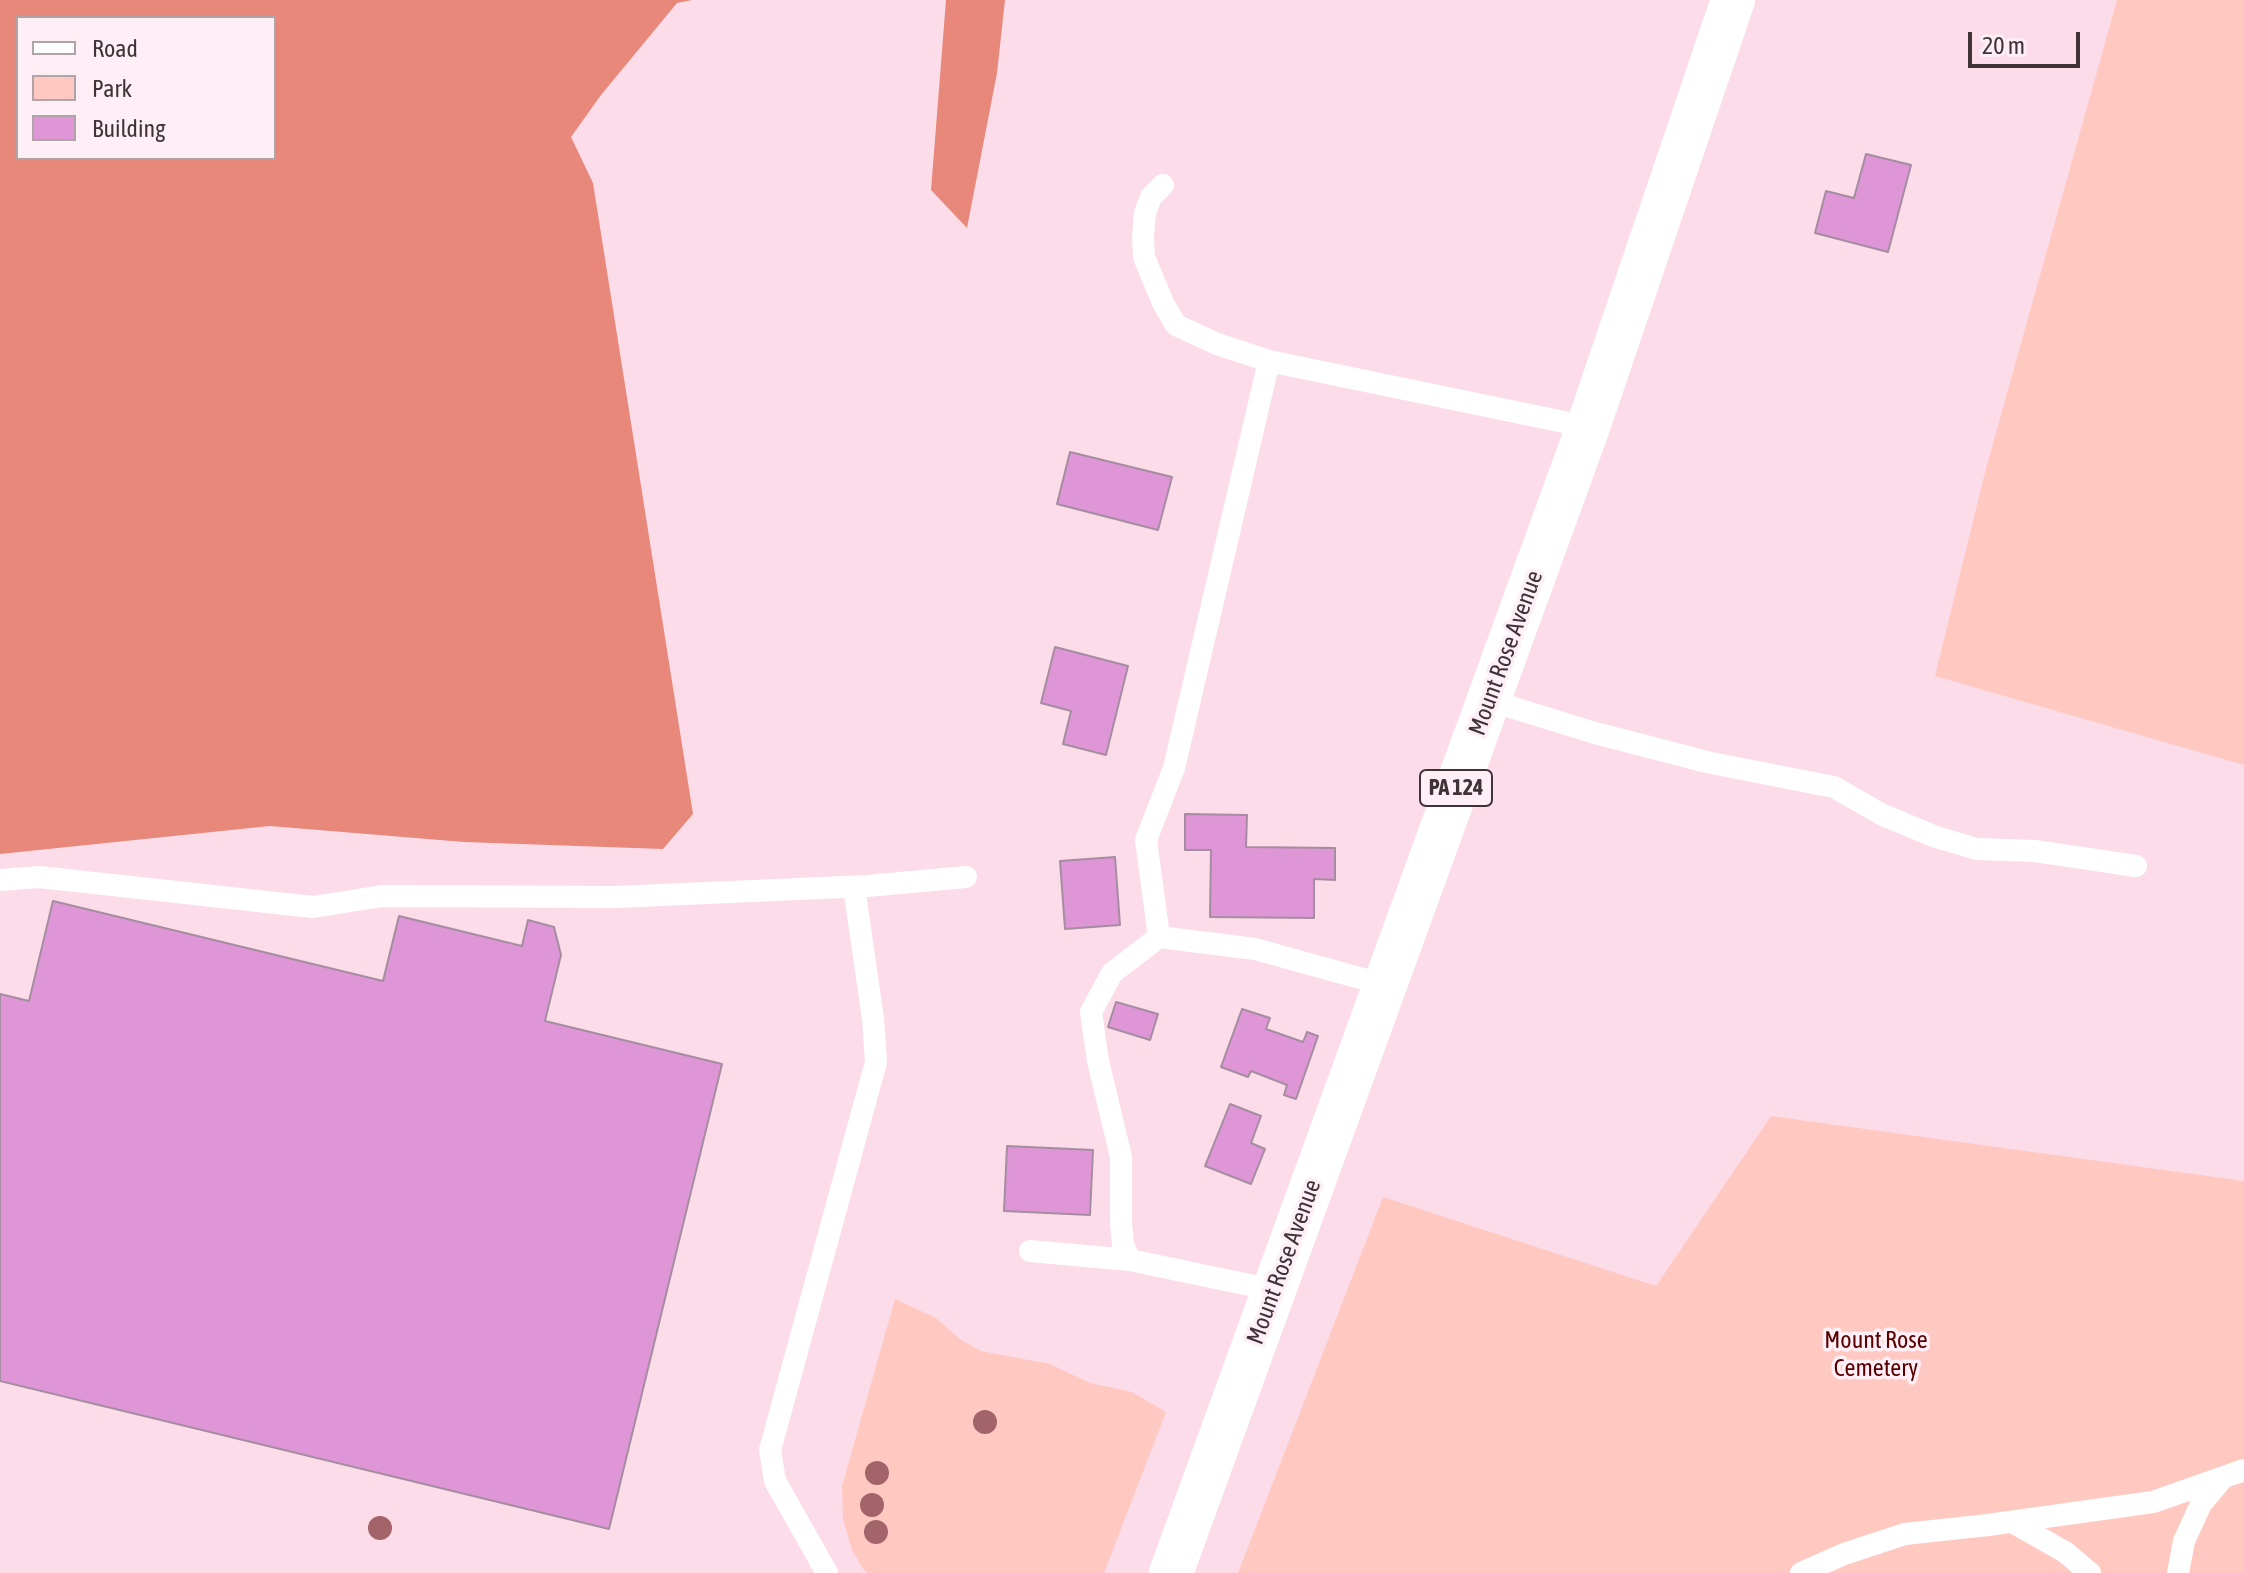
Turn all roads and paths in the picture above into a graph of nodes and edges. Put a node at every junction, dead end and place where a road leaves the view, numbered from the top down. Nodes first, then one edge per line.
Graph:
1 (1733, 0) edge
2 (1163, 185) dead end
3 (1269, 361) junction
4 (1588, 427) junction
5 (1488, 700) junction
6 (2136, 866) dead end
7 (966, 877) dead end
8 (0, 880) edge
9 (854, 887) junction
10 (1159, 937) junction
11 (1385, 985) junction
12 (1030, 1251) dead end
13 (1130, 1260) junction
14 (1273, 1290) junction
15 (2244, 1470) edge
16 (2222, 1479) junction
17 (2012, 1522) junction
18 (827, 1573) edge
19 (1171, 1573) edge
20 (1801, 1573) edge
21 (2090, 1573) edge
22 (2178, 1573) edge

1 - 4 main road, Mount Rose Avenue / PA 124
2 - 3 lane
3 - 4 lane
3 - 10 lane
4 - 5 main road, Mount Rose Avenue / PA 124
5 - 6 lane
5 - 11 main road, Mount Rose Avenue / PA 124
7 - 9 lane
8 - 9 lane
9 - 18 lane
10 - 11 lane
10 - 13 lane
11 - 14 main road, Mount Rose Avenue / PA 124
12 - 13 lane
13 - 14 lane
14 - 19 main road, Mount Rose Avenue / PA 124
15 - 16 lane
16 - 17 lane
16 - 22 lane
17 - 20 lane
17 - 21 lane

